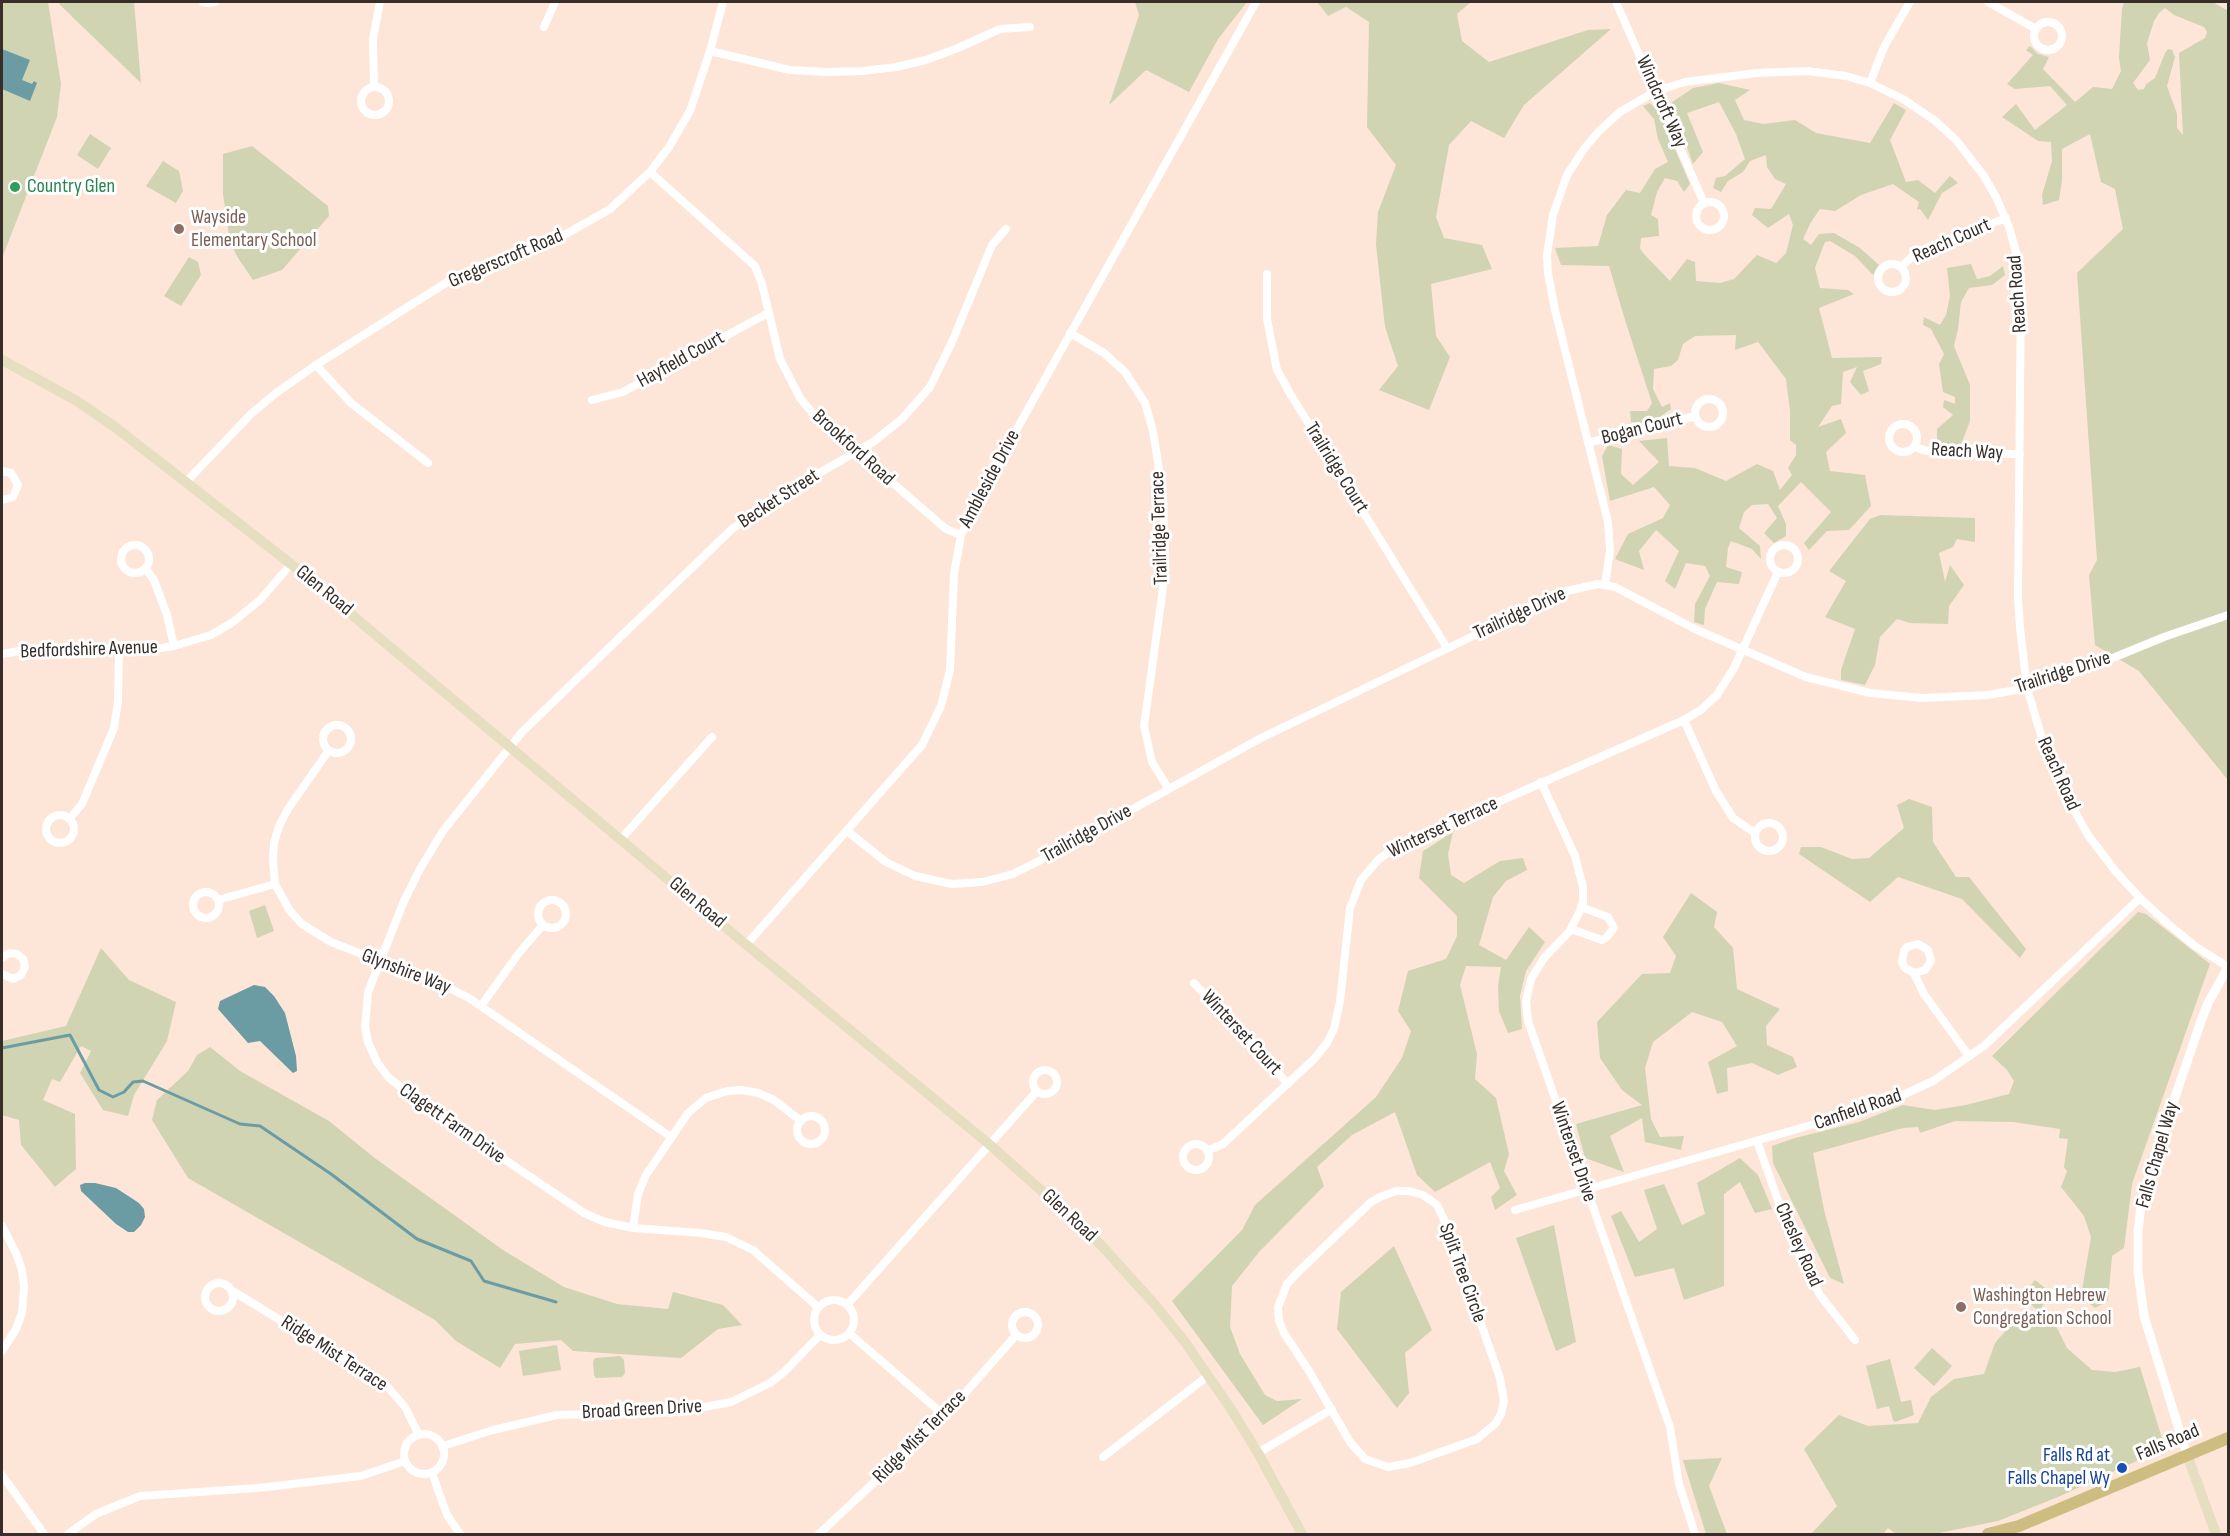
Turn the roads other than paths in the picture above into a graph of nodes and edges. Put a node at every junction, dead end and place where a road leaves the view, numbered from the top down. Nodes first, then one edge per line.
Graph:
1 (203, 2) edge
2 (215, 2) edge
3 (380, 2) edge
4 (555, 2) edge
5 (723, 2) edge
6 (1256, 2) edge
7 (1616, 2) edge
8 (1910, 2) edge
9 (1988, 2) edge
10 (544, 27) dead end
11 (1030, 27) dead end
12 (2036, 29) dead end
13 (710, 51) junction
14 (1870, 83) junction
15 (374, 87) dead end
16 (1656, 91) junction
17 (650, 172) junction
18 (1704, 203) dead end
19 (2006, 218) junction
20 (1006, 229) dead end
21 (1901, 267) dead end
22 (1267, 274) dead end
23 (768, 313) junction
24 (1070, 333) junction
25 (2, 360) edge
26 (316, 365) junction
27 (592, 400) dead end
28 (1695, 416) dead end
29 (1588, 443) junction
30 (1915, 446) dead end
31 (856, 452) junction
32 (2020, 454) junction
33 (428, 463) dead end
34 (2, 471) edge
35 (186, 482) junction
36 (2, 500) edge
37 (961, 535) junction
38 (291, 564) junction
39 (145, 568) dead end
40 (1778, 572) dead end
41 (1605, 584) junction
42 (2229, 615) edge
43 (174, 646) junction
44 (1447, 648) junction
45 (119, 650) junction
46 (1742, 650) junction
47 (2, 654) edge
48 (2027, 688) junction
49 (1684, 720) junction
50 (712, 737) dead end
51 (512, 747) junction
52 (329, 750) dead end
53 (1541, 782) junction
54 (1168, 788) junction
55 (70, 818) dead end
56 (847, 831) junction
57 (1755, 833) dead end
58 (621, 840) junction
59 (275, 884) junction
60 (2140, 898) junction
61 (218, 900) dead end
62 (1581, 907) junction
63 (543, 925) dead end
64 (1571, 929) junction
65 (746, 945) junction
66 (2, 958) edge
67 (380, 961) junction
68 (2229, 967) edge
69 (1914, 973) dead end
70 (2, 974) edge
71 (1194, 983) dead end
72 (481, 1006) junction
73 (1969, 1056) junction
74 (1288, 1084) junction
75 (1037, 1091) dead end
76 (801, 1120) dead end
77 (670, 1137) junction
78 (1757, 1141) junction
79 (989, 1144) junction
80 (1207, 1152) dead end
81 (1586, 1189) junction
82 (1515, 1210) dead end
83 (2, 1226) edge
84 (633, 1228) junction
85 (231, 1290) dead end
86 (847, 1305) junction
87 (818, 1307) junction
88 (849, 1333) junction
89 (820, 1335) junction
90 (1016, 1335) dead end
91 (1855, 1340) dead end
92 (2, 1351) edge
93 (1209, 1375) junction
94 (1332, 1409) junction
95 (945, 1416) junction
96 (419, 1435) junction
97 (2229, 1438) edge
98 (443, 1446) junction
99 (1258, 1453) junction
100 (2187, 1455) junction
101 (1103, 1457) dead end
102 (405, 1461) junction
103 (432, 1473) junction
104 (2, 1475) edge
105 (44, 1534) edge
106 (68, 1534) edge
107 (460, 1534) edge
108 (819, 1534) edge
109 (1302, 1534) edge
110 (1695, 1534) edge
111 (1988, 1534) edge
112 (2216, 1534) edge

1 - 2 street
3 - 15 street
4 - 10 street
5 - 13 street, Gregerscroft Road
6 - 24 street, Ambleside Drive
7 - 16 street, Windcroft Way
8 - 14 street
9 - 12 street
11 - 13 street
13 - 17 street, Gregerscroft Road
14 - 16 street, Reach Road
14 - 19 street, Reach Road
16 - 18 street, Windcroft Way
16 - 29 street, Reach Road
17 - 23 street, Brookford Road
17 - 26 street, Gregerscroft Road
19 - 21 street, Reach Court
19 - 32 street, Reach Road
20 - 31 street, Becket Street
22 - 44 street, Trailridge Court
23 - 27 street, Hayfield Court
23 - 31 street, Brookford Road
24 - 37 street, Ambleside Drive
24 - 54 street, Trailridge Terrace
25 - 35 main road, Glen Road
26 - 33 street
26 - 35 street, Gregerscroft Road
28 - 29 street, Bogan Court
29 - 41 street, Reach Road
30 - 32 street, Reach Way
31 - 37 street, Brookford Road
31 - 51 street, Becket Street
32 - 48 street, Reach Road
34 - 36 street
35 - 38 main road, Glen Road
37 - 56 street, Ambleside Drive
38 - 43 street, Bedfordshire Avenue
38 - 51 main road, Glen Road
39 - 43 street
40 - 46 street, Winterset Terrace
41 - 44 street, Trailridge Drive
41 - 46 street, Trailridge Drive
42 - 48 street, Trailridge Drive
43 - 45 street, Bedfordshire Avenue
44 - 54 street, Trailridge Drive
45 - 47 street, Bedfordshire Avenue
45 - 55 street
46 - 48 street, Trailridge Drive
46 - 49 street, Winterset Terrace
48 - 60 street, Reach Road
49 - 53 street, Winterset Terrace
49 - 57 street
50 - 58 street
51 - 58 main road, Glen Road
51 - 67 street, Clagett Farm Drive
52 - 59 street, Glynshire Way
53 - 62 street, Winterset Drive
53 - 74 street, Winterset Terrace
54 - 56 street, Trailridge Drive
56 - 65 street, Ambleside Drive
58 - 65 main road, Glen Road
59 - 61 street
59 - 67 street, Glynshire Way
60 - 68 street, Reach Road
60 - 73 street, Canfield Road
62 - 64 street, Winterset Drive
62 - 64 street
63 - 72 street
64 - 81 street, Winterset Drive
65 - 79 main road, Glen Road
66 - 70 street
67 - 72 street, Glynshire Way
67 - 84 street, Clagett Farm Drive
68 - 100 street, Falls Chapel Way
69 - 73 street
71 - 74 street, Winterset Court
72 - 77 street, Glynshire Way
73 - 78 street, Canfield Road
74 - 80 street, Winterset Terrace
75 - 79 street
76 - 77 street
77 - 84 street
78 - 81 street, Canfield Road
78 - 91 street, Chesley Road
79 - 86 street
79 - 93 main road, Glen Road
81 - 82 street, Canfield Road
81 - 110 street, Winterset Drive
83 - 92 street
84 - 87 street, Clagett Farm Drive
85 - 96 street, Ridge Mist Terrace
86 - 87 street
86 - 88 street
87 - 89 street
88 - 89 street
88 - 95 street
89 - 98 street, Broad Green Drive
90 - 95 street, Ridge Mist Terrace
93 - 99 main road, Glen Road
93 - 101 street
94 - 94 street, Split Tree Circle
94 - 99 street
95 - 108 street, Ridge Mist Terrace
96 - 98 street
96 - 102 street
97 - 100 main road, Falls Road
98 - 103 street
99 - 109 main road, Glen Road
100 - 111 main road, Falls Road
100 - 112 main road
102 - 103 street
102 - 106 street
103 - 107 street
104 - 105 street

